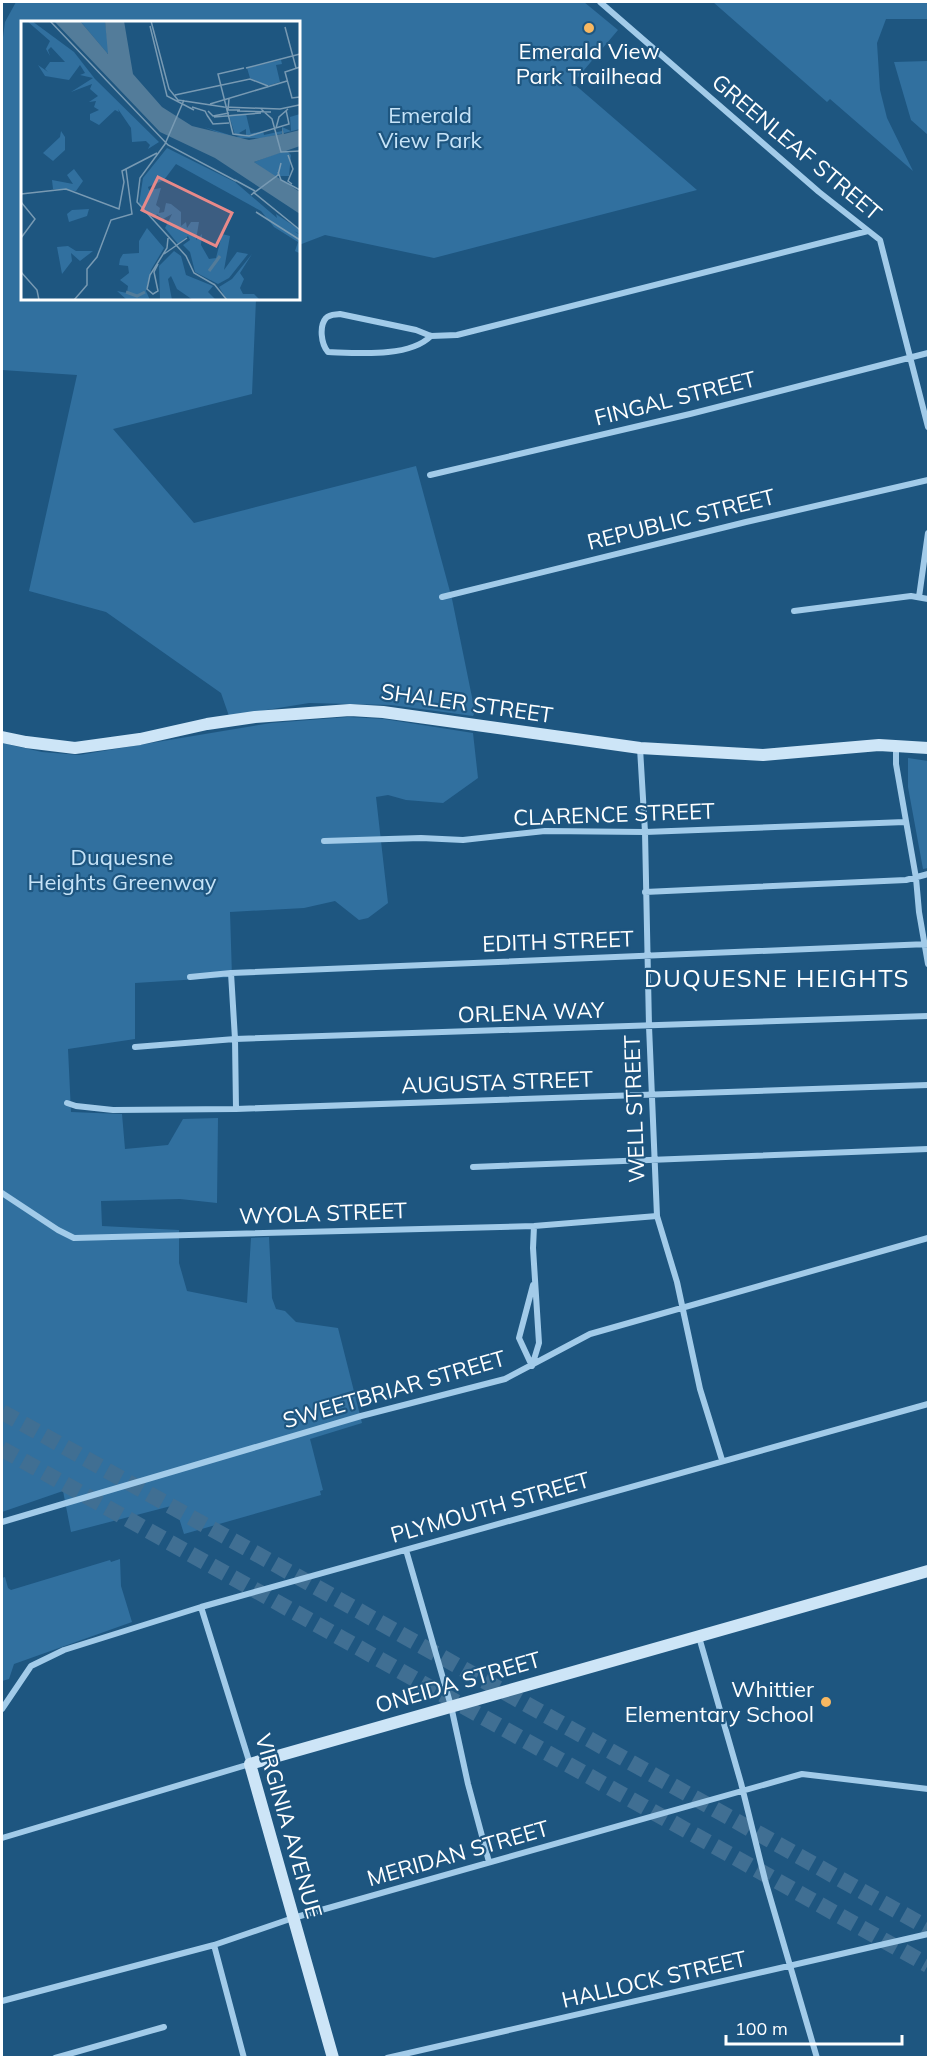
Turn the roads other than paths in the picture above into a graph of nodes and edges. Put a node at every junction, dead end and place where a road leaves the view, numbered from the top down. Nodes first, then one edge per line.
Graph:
1 (600, 2) edge
2 (868, 231) junction
3 (431, 336) junction
4 (928, 353) edge
5 (911, 357) junction
6 (928, 427) edge
7 (429, 475) dead end
8 (928, 480) edge
9 (928, 533) edge
10 (442, 597) dead end
11 (919, 597) junction
12 (928, 599) edge
13 (794, 611) dead end
14 (2, 737) edge
15 (896, 746) junction
16 (640, 748) junction
17 (928, 748) edge
18 (905, 822) junction
19 (645, 832) junction
20 (324, 841) dead end
21 (928, 874) edge
22 (916, 878) junction
23 (645, 892) junction
24 (927, 945) edge
25 (647, 955) junction
26 (928, 964) edge
27 (231, 973) junction
28 (190, 977) dead end
29 (928, 1016) edge
30 (649, 1026) junction
31 (235, 1039) junction
32 (135, 1047) dead end
33 (928, 1085) edge
34 (653, 1094) junction
35 (67, 1103) dead end
36 (236, 1109) junction
37 (928, 1149) edge
38 (654, 1159) junction
39 (473, 1167) dead end
40 (2, 1193) edge
41 (657, 1216) junction
42 (534, 1226) junction
43 (928, 1238) edge
44 (535, 1279) junction
45 (682, 1307) junction
46 (532, 1366) junction
47 (928, 1404) edge
48 (722, 1460) junction
49 (2, 1522) edge
50 (406, 1550) junction
51 (928, 1571) edge
52 (201, 1607) junction
53 (698, 1635) junction
54 (451, 1706) junction
55 (2, 1709) edge
56 (250, 1764) junction
57 (928, 1790) edge
58 (743, 1792) junction
59 (2, 1839) edge
60 (489, 1862) junction
61 (293, 1918) junction
62 (928, 1934) edge
63 (214, 1945) junction
64 (790, 1966) junction
65 (2, 2001) edge
66 (164, 2027) dead end
67 (55, 2058) edge
68 (244, 2058) edge
69 (333, 2058) edge
70 (387, 2058) edge
71 (817, 2058) edge

1 - 2 street, GREENLEAF STREET
2 - 3 street
2 - 5 street, GREENLEAF STREET
3 - 3 street
4 - 5 street, FINGAL STREET
5 - 6 street, GREENLEAF STREET
5 - 7 street, FINGAL STREET
8 - 10 street, REPUBLIC STREET
9 - 11 street
11 - 12 street
11 - 13 street
14 - 16 street, SHALER STREET
15 - 16 street, SHALER STREET
15 - 17 street, SHALER STREET
15 - 18 street
16 - 19 street, WELL STREET
18 - 19 street, CLARENCE STREET
18 - 22 street
19 - 20 street, CLARENCE STREET
19 - 23 street, WELL STREET
21 - 22 street
22 - 23 street
22 - 24 street
23 - 25 street, WELL STREET
24 - 25 street, EDITH STREET
24 - 26 street
25 - 27 street, EDITH STREET
25 - 30 street, WELL STREET
27 - 28 street, EDITH STREET
27 - 31 street
29 - 30 street, ORLENA WAY
30 - 31 street, ORLENA WAY
30 - 34 street, WELL STREET
31 - 32 street, ORLENA WAY
31 - 36 street
33 - 34 street, AUGUSTA STREET
34 - 36 street, AUGUSTA STREET
34 - 38 street, WELL STREET
35 - 36 street, AUGUSTA STREET
37 - 38 street
38 - 39 street
38 - 41 street, WELL STREET
40 - 42 street, WYOLA STREET
41 - 42 street, WYOLA STREET
41 - 45 street, WELL STREET
42 - 44 street
43 - 45 street, SWEETBRIAR STREET
44 - 46 street
44 - 46 street
45 - 46 street, SWEETBRIAR STREET
45 - 48 street, WELL STREET
46 - 49 street, SWEETBRIAR STREET
47 - 48 street, PLYMOUTH STREET
48 - 50 street, PLYMOUTH STREET
50 - 52 street, PLYMOUTH STREET
50 - 54 street
51 - 53 street, ONEIDA STREET
52 - 55 street, PLYMOUTH STREET
52 - 56 street, VIRGINIA AVENUE
53 - 54 street, ONEIDA STREET
53 - 58 street
54 - 56 street, ONEIDA STREET
54 - 60 street
56 - 59 street, ONEIDA STREET
56 - 61 street, VIRGINIA AVENUE
57 - 58 street, MERIDAN STREET
58 - 60 street, MERIDAN STREET
58 - 64 street
60 - 61 street, MERIDAN STREET
61 - 63 street, MERIDAN STREET
61 - 69 street, VIRGINIA AVENUE
62 - 64 street, HALLOCK STREET
63 - 65 street, MERIDAN STREET
63 - 68 street
64 - 70 street, HALLOCK STREET
64 - 71 street
66 - 67 street

